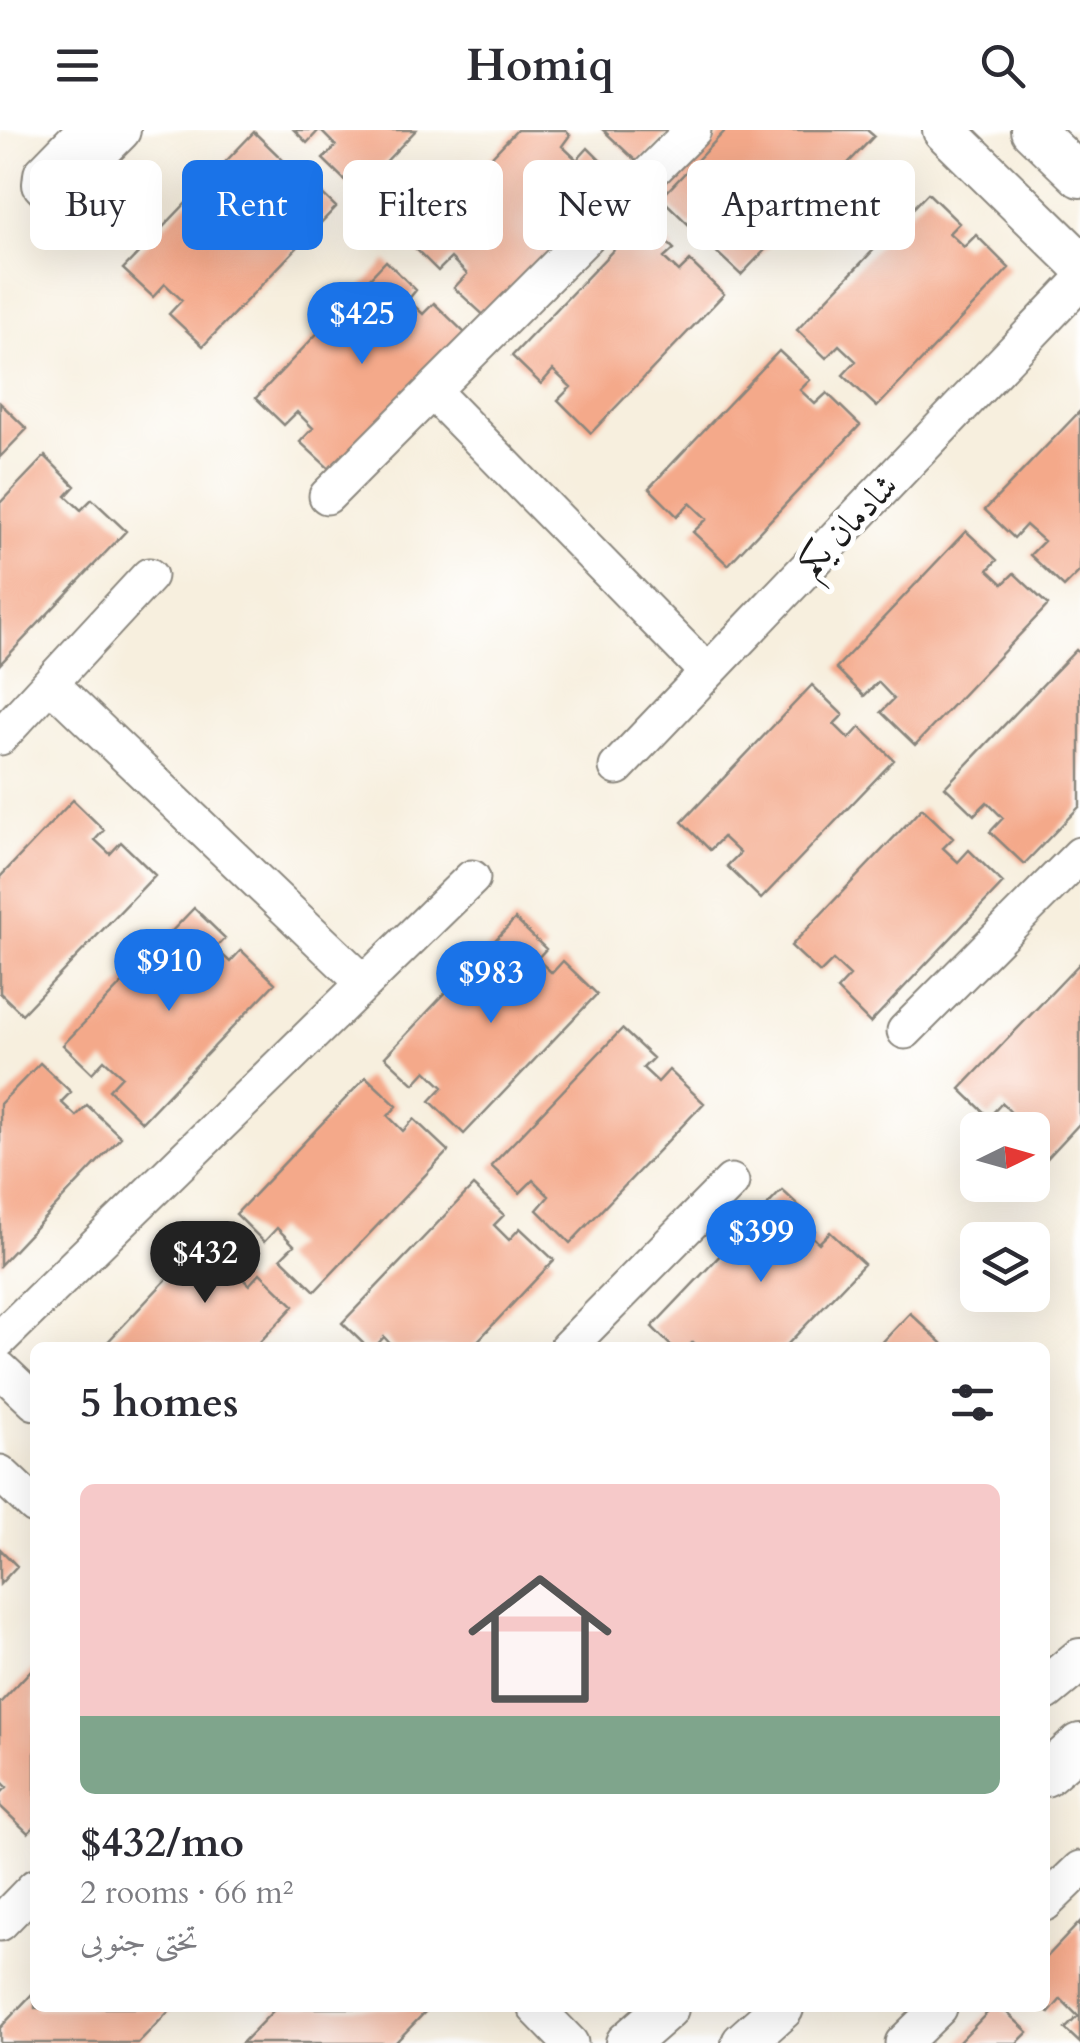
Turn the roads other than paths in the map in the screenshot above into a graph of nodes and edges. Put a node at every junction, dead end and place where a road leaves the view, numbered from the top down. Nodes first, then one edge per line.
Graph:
1 (89, 130) edge
2 (119, 130) edge
3 (693, 130) edge
4 (944, 130) edge
5 (1032, 130) edge
6 (1080, 176) edge
7 (1080, 263) edge
8 (1080, 282) edge
9 (432, 391) junction
10 (327, 496) dead end
11 (148, 576) dead end
12 (708, 672) junction
13 (50, 683) junction
14 (0, 737) edge
15 (616, 767) dead end
16 (1080, 855) edge
17 (472, 878) dead end
18 (364, 983) junction
19 (905, 1031) dead end
20 (732, 1182) dead end
21 (0, 1339) edge
22 (573, 1342) edge
23 (0, 1369) edge
24 (30, 1397) edge
25 (0, 1473) edge
26 (30, 1501) edge
27 (1080, 1660) edge
28 (1050, 1685) edge
29 (1080, 1745) edge
30 (1050, 1770) edge
31 (1080, 1869) edge
32 (30, 1892) edge
33 (1050, 1898) edge
34 (0, 1923) edge
35 (540, 2012) edge
36 (777, 2012) edge
37 (935, 2012) edge
38 (570, 2043) edge
39 (742, 2043) edge
40 (902, 2043) edge

1 - 2 street
3 - 9 street
4 - 7 street
5 - 6 street
8 - 12 street, شادمان یکم
9 - 10 street
9 - 12 street
11 - 13 street
12 - 15 street, شادمان یکم
13 - 14 street
13 - 18 street
16 - 19 street
17 - 18 street
18 - 21 street
20 - 22 street
23 - 24 street
25 - 26 street
27 - 28 street
29 - 30 street
31 - 33 street
32 - 34 street
35 - 38 street
36 - 39 street
37 - 40 street

